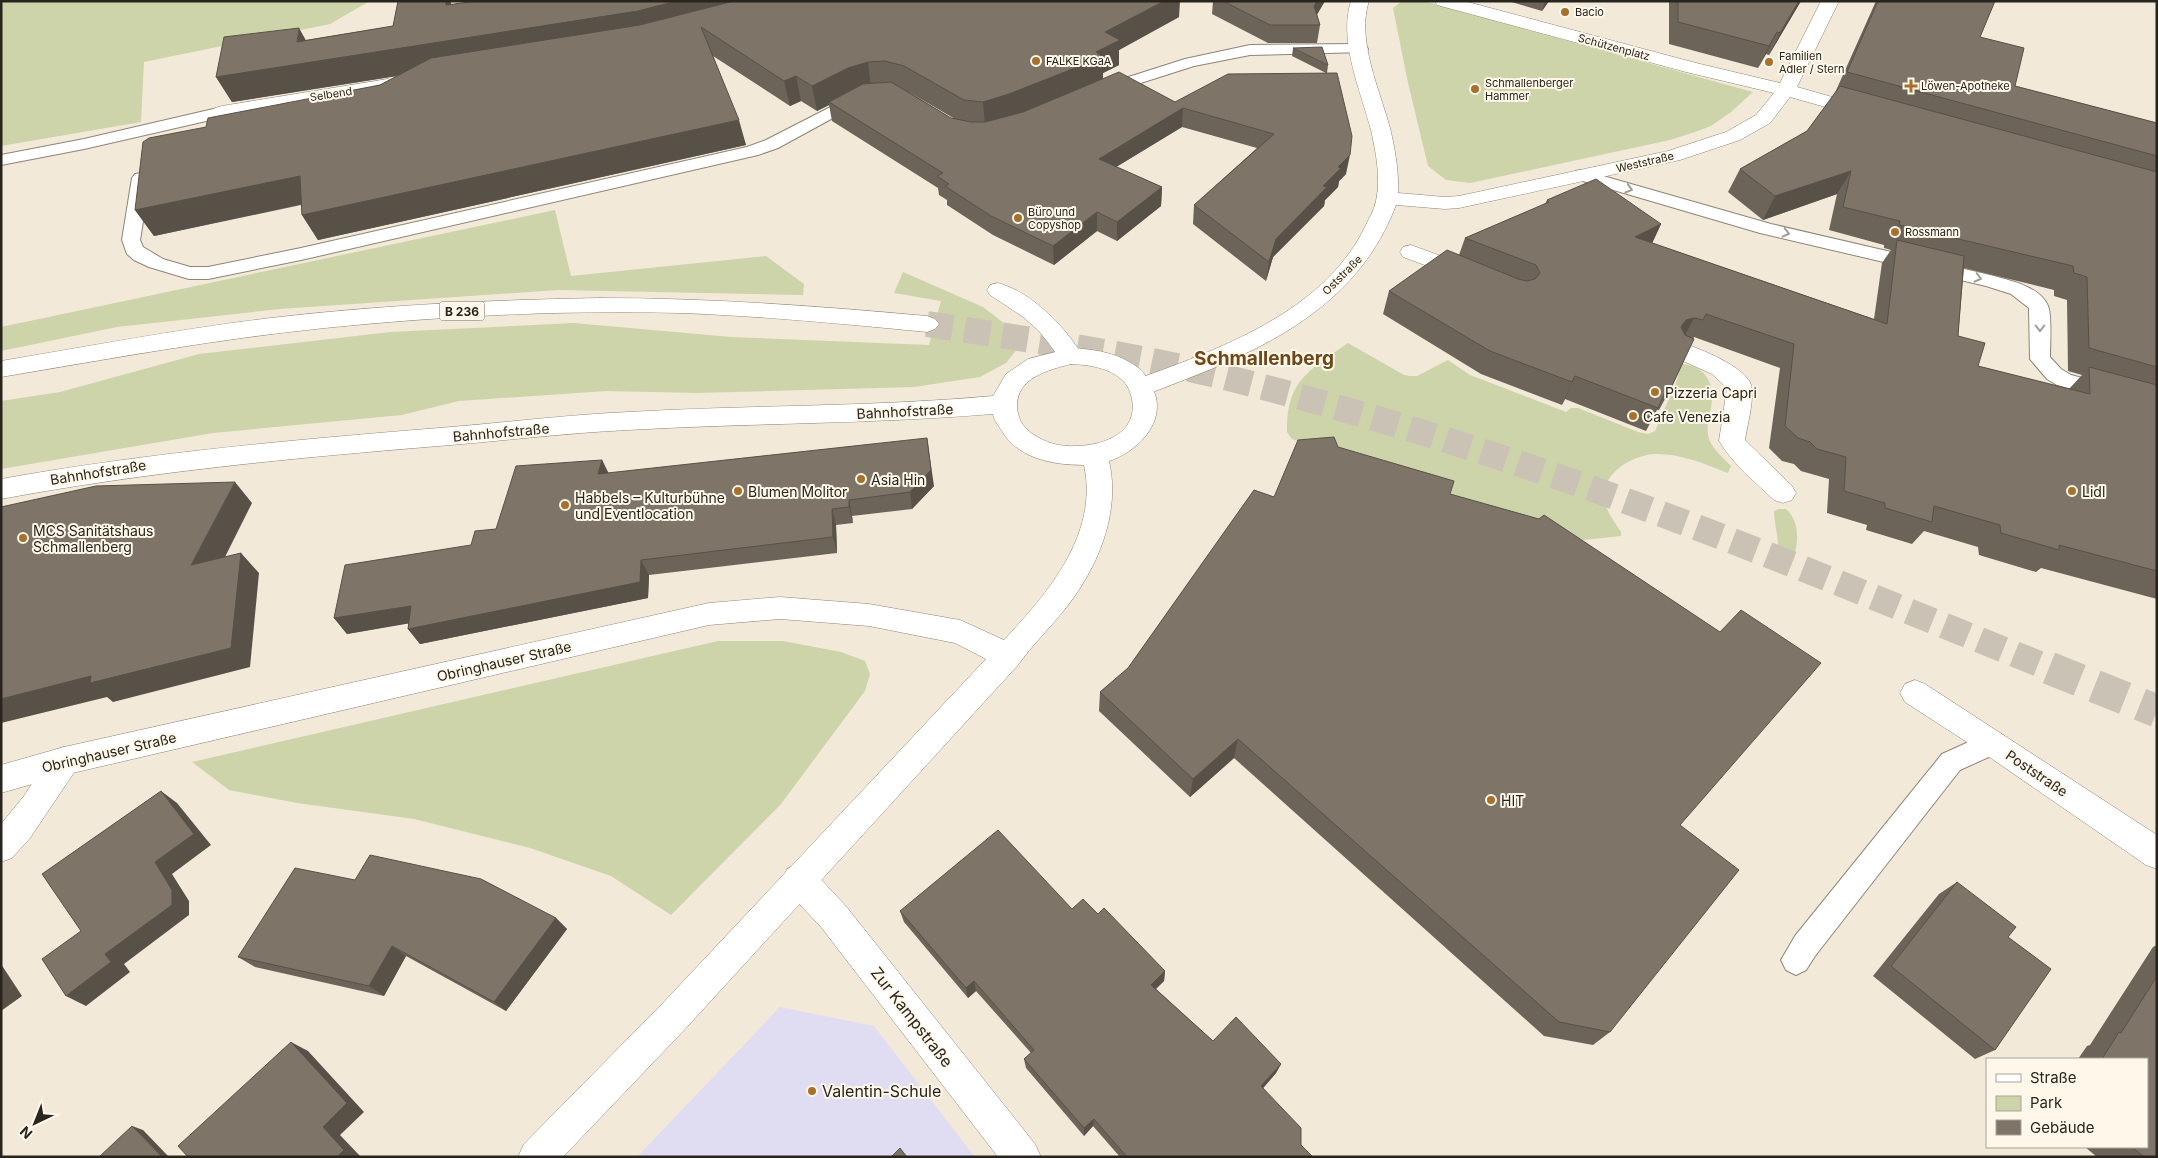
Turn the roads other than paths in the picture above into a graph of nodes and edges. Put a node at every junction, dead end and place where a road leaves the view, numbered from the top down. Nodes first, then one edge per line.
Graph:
1 (1443, 1) edge
2 (1830, 1) edge
3 (1353, 5) edge
4 (1360, 49) junction
5 (402, 83) edge
6 (1786, 90) junction
7 (872, 94) edge
8 (1084, 98) edge
9 (222, 112) joint
10 (1881, 116) edge
11 (1, 160) edge
12 (148, 167) edge
13 (1582, 176) junction
14 (1387, 198) junction
15 (1411, 252) dead end
16 (1482, 280) edge
17 (998, 290) dead end
18 (927, 324) tunnel mouth
19 (1682, 351) edge
20 (1071, 356) junction
21 (1, 369) edge
22 (1141, 387) junction
23 (1004, 404) junction
24 (2157, 406) edge
25 (1094, 455) junction
26 (1, 489) edge
27 (1783, 493) dead end
28 (1008, 656) junction
29 (1915, 693) dead end
30 (1993, 743) junction
31 (64, 761) junction
32 (1, 779) edge
33 (1, 847) edge
34 (2157, 854) edge
35 (799, 880) junction
36 (1796, 960) dead end
37 (537, 1157) edge
38 (1022, 1157) edge

1 - 6 street, Schützenplatz
2 - 6 street, Weststraße
3 - 4 street, Oststraße
4 - 8 lane
4 - 14 street, Oststraße
5 - 9 street, Selbend
6 - 10 street, Schützenplatz
6 - 13 street, Weststraße
7 - 12 lane
9 - 11 lane, Selbend
13 - 14 street, Weststraße
13 -> 24 lane
14 - 22 street, Oststraße
15 - 16 street
17 - 20 street
18 - 21 street, B 236
19 - 27 street
20 - 22 street
20 - 23 street
22 - 25 street
23 - 25 street
23 - 26 street, Bahnhofstraße
25 - 28 street
28 - 31 street, Obringhauser Straße
28 - 35 street
29 - 30 street, Poststraße
30 - 34 street, Poststraße
30 - 36 lane
31 - 32 street, Obringhauser Straße
31 - 33 street
35 - 37 street
35 - 38 street, Zur Kampstraße

